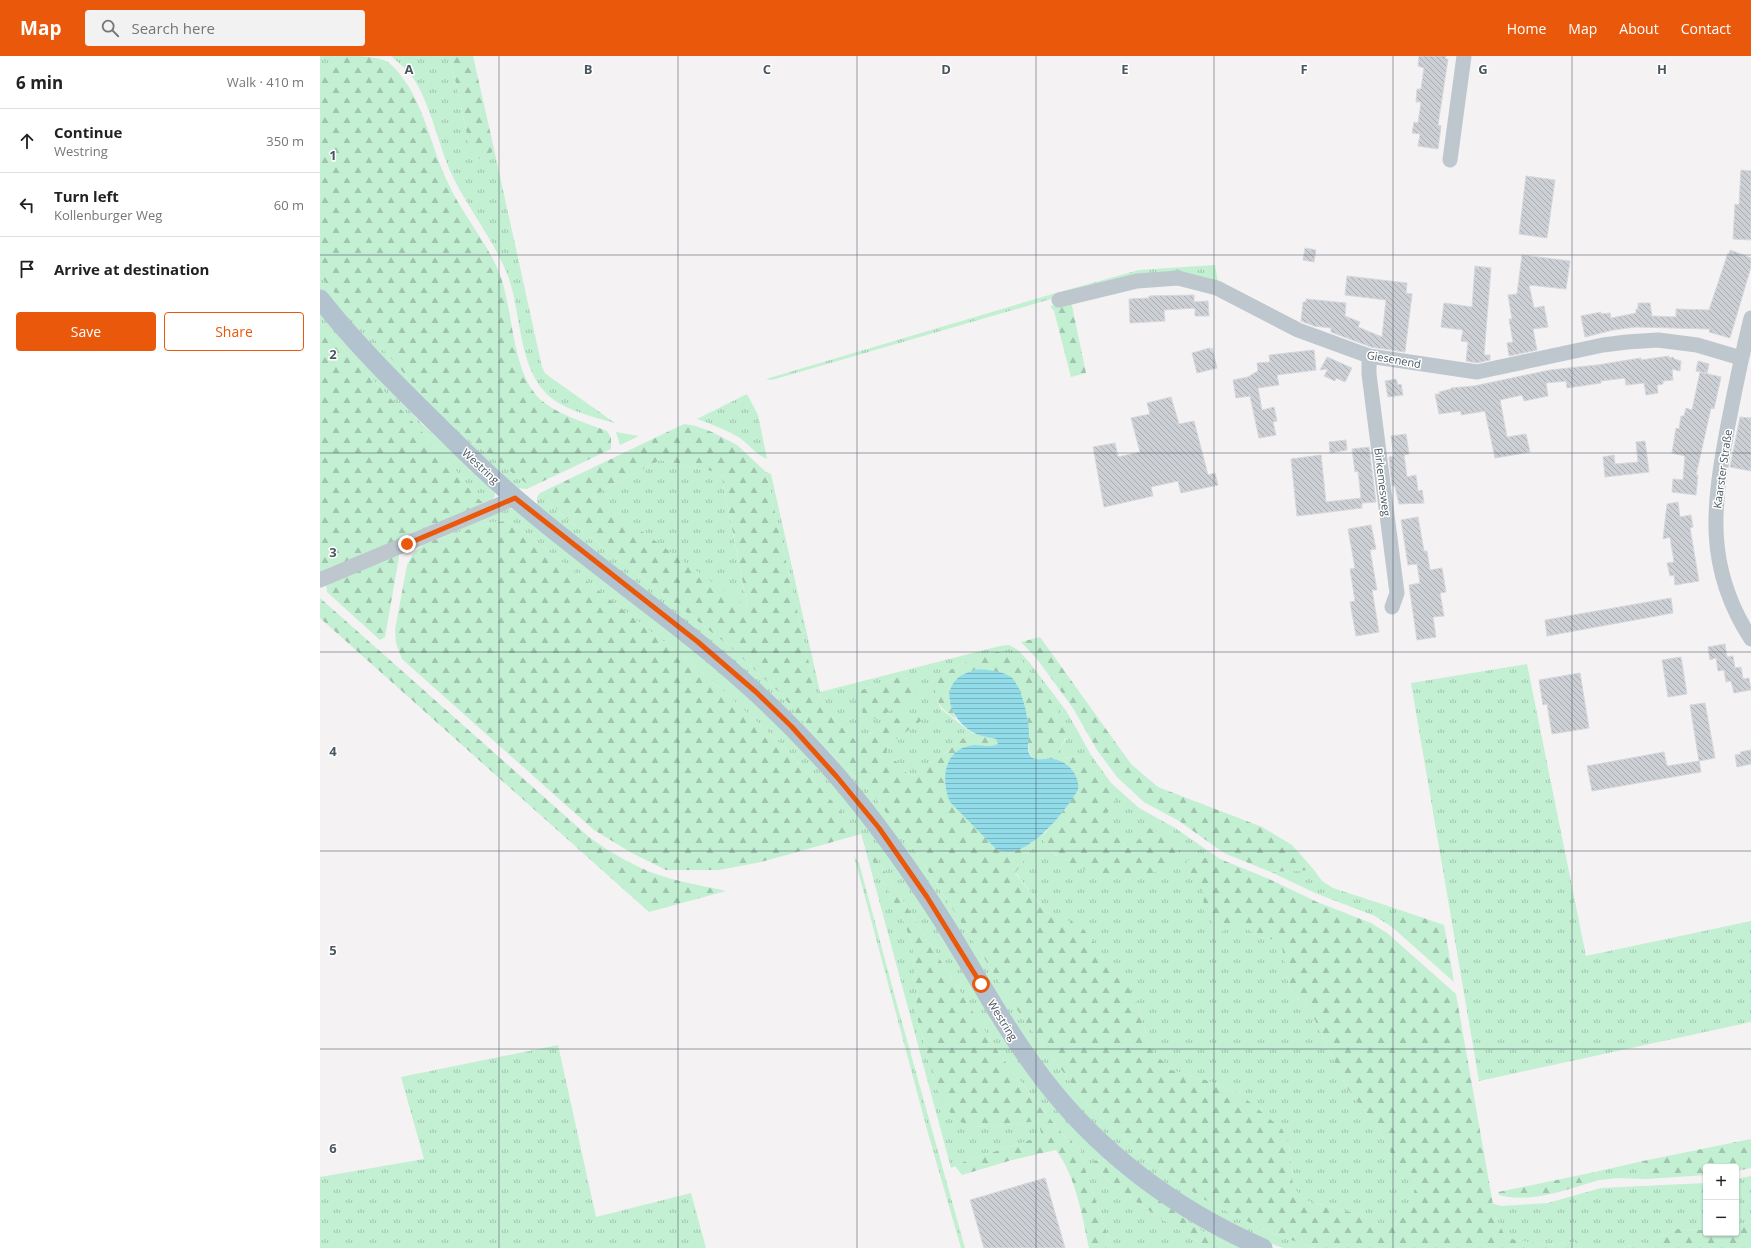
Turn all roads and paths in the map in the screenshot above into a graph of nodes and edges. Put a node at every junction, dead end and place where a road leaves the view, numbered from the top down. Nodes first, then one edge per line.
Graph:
1 (1464, 56) edge
2 (1450, 160) dead end
3 (320, 299) edge
4 (1059, 300) dead end
5 (1751, 318) edge
6 (1369, 356) junction
7 (1741, 358) junction
8 (515, 498) junction
9 (320, 580) edge
10 (1392, 607) dead end
11 (1751, 639) edge
12 (1263, 1248) edge

1 - 2 street
3 - 8 main road, Westring
4 - 6 street, Giesenend
5 - 7 street, Kaarster Straße
6 - 7 street, Giesenend
6 - 10 street, Birkemesweg
7 - 11 street, Kaarster Straße
8 - 9 street
8 - 12 main road, Westring

